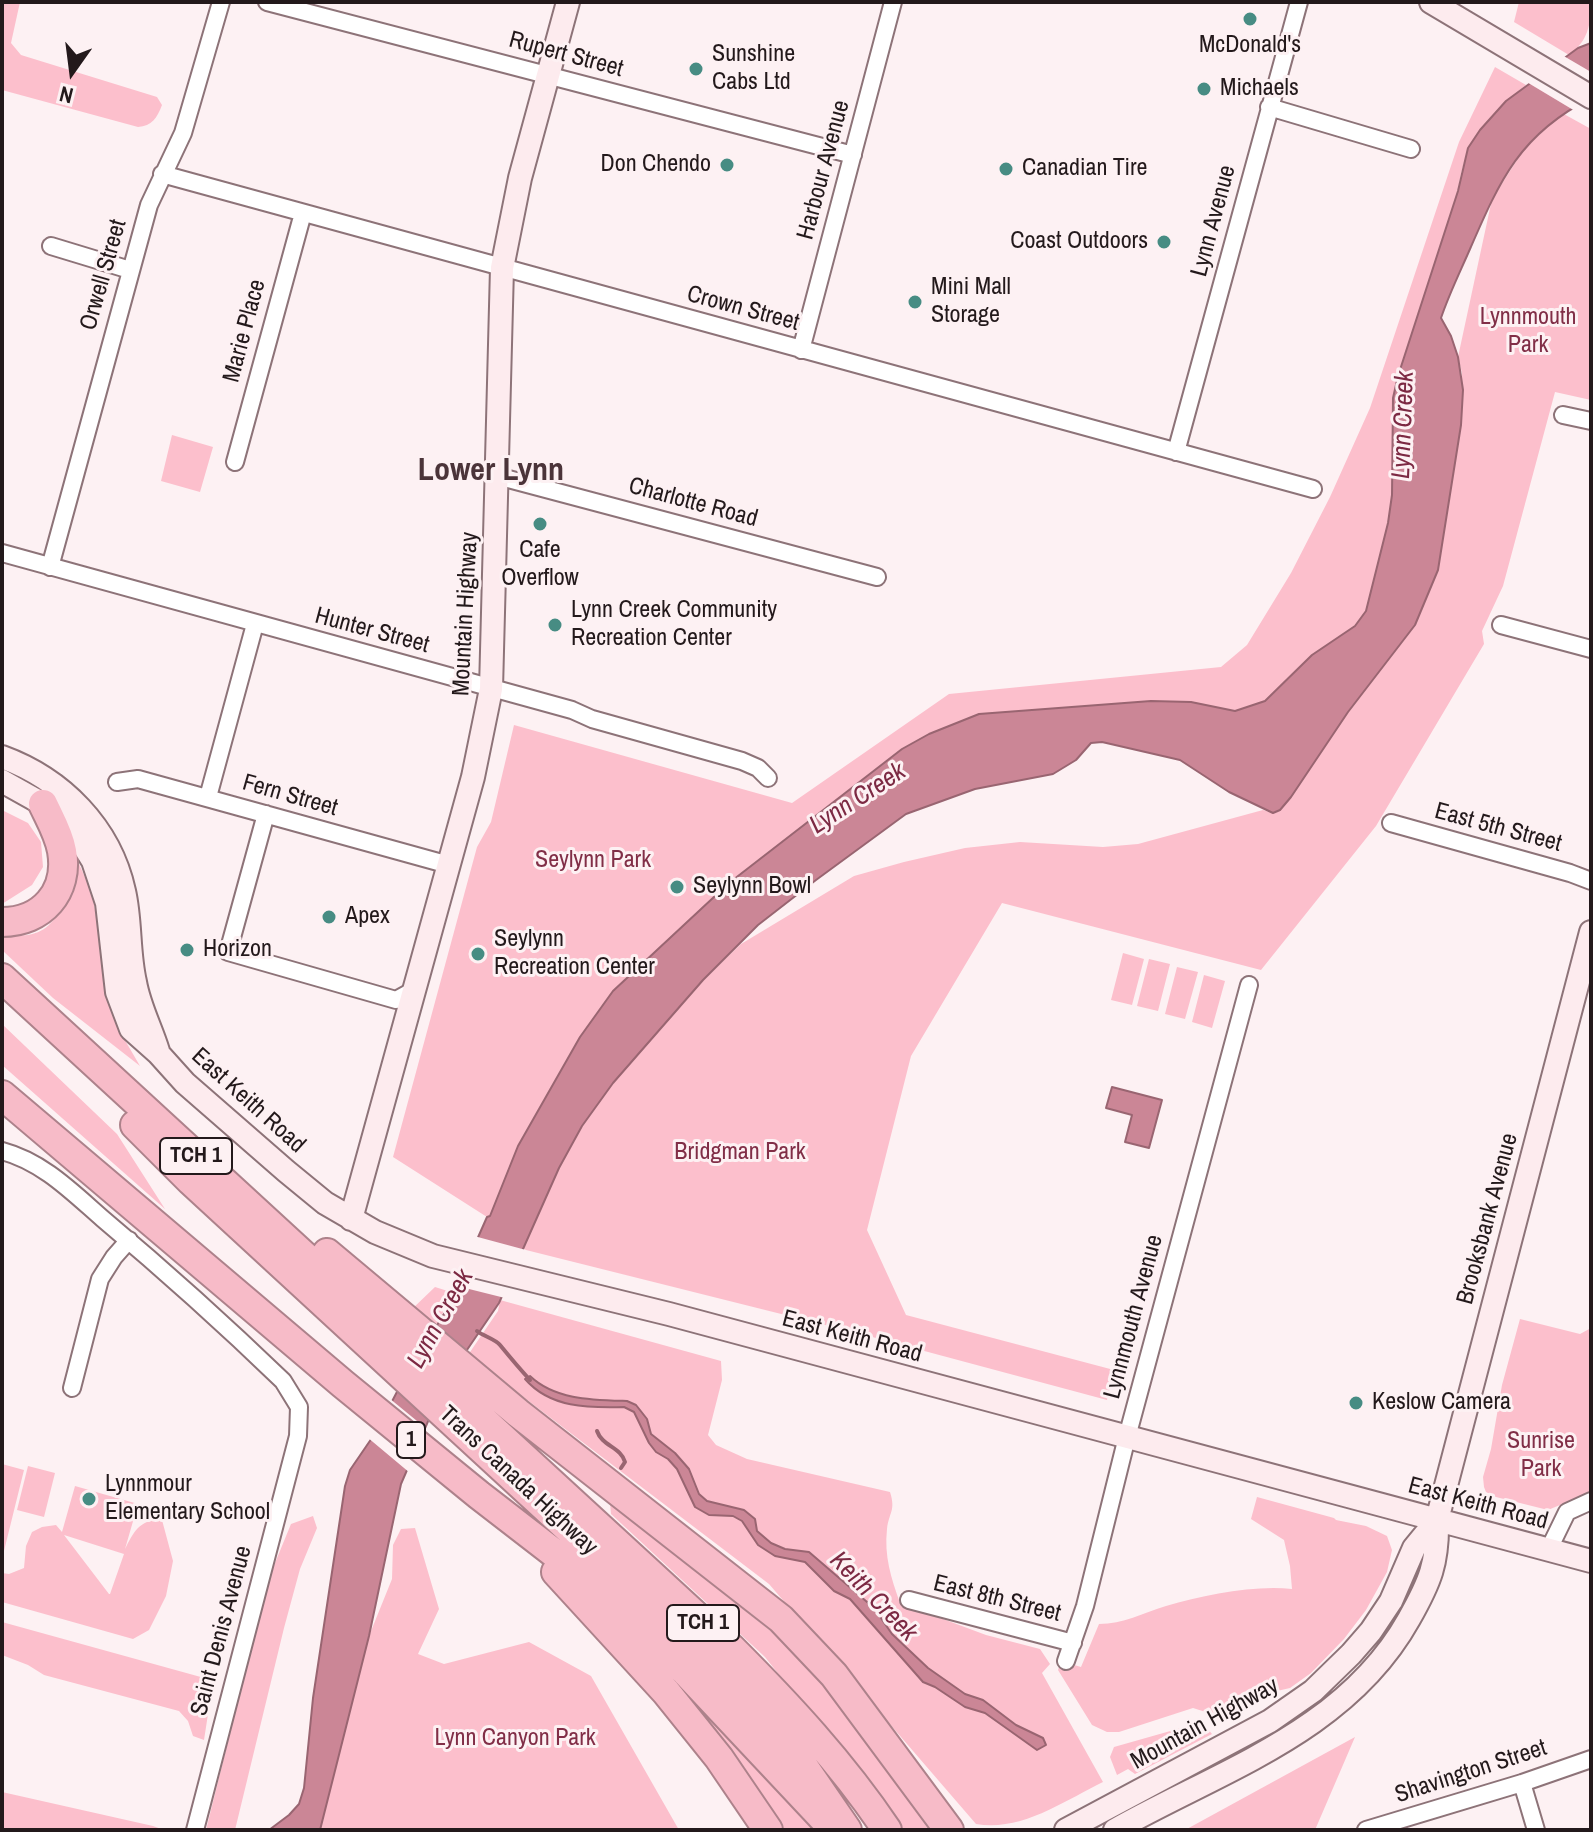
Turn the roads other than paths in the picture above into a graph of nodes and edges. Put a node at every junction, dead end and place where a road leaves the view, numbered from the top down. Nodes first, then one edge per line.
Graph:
1 (221, 2) edge
2 (267, 2) edge
3 (568, 2) edge
4 (893, 2) edge
5 (1299, 2) edge
6 (1431, 2) edge
7 (548, 75) junction
8 (1591, 97) edge
9 (1269, 107) junction
10 (1411, 149) dead end
11 (853, 155) junction
12 (162, 174) junction
13 (303, 213) junction
14 (51, 246) dead end
15 (502, 268) junction
16 (130, 270) junction
17 (801, 350) junction
18 (1563, 415) dead end
19 (1591, 421) edge
20 (1176, 452) junction
21 (235, 462) dead end
22 (497, 476) junction
23 (1313, 489) dead end
24 (2, 553) edge
25 (50, 567) junction
26 (877, 577) dead end
27 (255, 624) junction
28 (1501, 625) dead end
29 (1591, 649) edge
30 (491, 689) junction
31 (2, 757) edge
32 (768, 778) dead end
33 (2, 781) edge
34 (117, 782) dead end
35 (208, 797) junction
36 (43, 804) junction
37 (266, 814) junction
38 (1391, 823) dead end
39 (449, 865) junction
40 (1591, 881) edge
41 (2, 922) edge
42 (1591, 932) edge
43 (2, 978) edge
44 (1249, 985) dead end
45 (416, 989) junction
46 (396, 1000) junction
47 (2, 1002) edge
48 (406, 1021) junction
49 (158, 1053) junction
50 (2, 1095) edge
51 (2, 1151) edge
52 (351, 1219) junction
53 (129, 1240) junction
54 (388, 1332) junction
55 (72, 1388) dead end
56 (1127, 1437) junction
57 (492, 1443) junction
58 (1591, 1501) edge
59 (489, 1503) junction
60 (1437, 1520) junction
61 (1549, 1549) junction
62 (1591, 1561) edge
63 (909, 1600) dead end
64 (1073, 1643) junction
65 (1066, 1661) dead end
66 (1591, 1759) edge
67 (1522, 1783) junction
68 (195, 1830) edge
69 (768, 1830) edge
70 (835, 1830) edge
71 (847, 1830) edge
72 (887, 1830) edge
73 (949, 1830) edge
74 (1066, 1830) edge
75 (1115, 1830) edge
76 (1366, 1830) edge
77 (1536, 1830) edge

1 - 12 street, Orwell Street
2 - 7 street, Rupert Street
3 - 7 main road, Mountain Highway
4 - 11 street, Harbour Avenue
5 - 9 street, Lynn Avenue
6 - 8 main road
7 - 11 street, Rupert Street
7 - 15 main road, Mountain Highway
9 - 10 street
9 - 20 street, Lynn Avenue
11 - 17 street, Harbour Avenue
12 - 13 street, Crown Street
12 - 16 street, Orwell Street
13 - 15 street, Crown Street
13 - 21 street, Marie Place
14 - 16 street
15 - 17 street, Crown Street
15 - 22 main road, Mountain Highway
16 - 25 street, Orwell Street
17 - 20 street, Crown Street
18 - 19 street
20 - 23 street, Crown Street
22 - 26 street, Charlotte Road
22 - 30 main road, Mountain Highway
24 - 25 street, Hunter Street
25 - 27 street, Hunter Street
27 - 30 street, Hunter Street
27 - 35 street
28 - 29 street
30 - 32 street, Hunter Street
30 - 39 main road, Mountain Highway
31 - 49 main road
33 - 36 main road, East Keith Road
34 - 35 street, Fern Street
35 - 37 street, Fern Street
36 - 41 highway
36 - 49 main road, East Keith Road
37 - 39 street, Fern Street
37 - 46 street
38 - 40 street, East 5th Street
39 - 45 main road, Mountain Highway
42 - 60 main road, Brooksbank Avenue
43 - 54 highway
44 - 56 street, Lynnmouth Avenue
45 - 46 street
45 - 48 main road, Mountain Highway
46 - 48 street
47 - 54 highway, Trans Canada Highway / TCH 1
48 - 52 main road, Mountain Highway
49 - 52 main road, East Keith Road
50 - 59 highway, 1
51 - 53 street
52 - 56 main road, East Keith Road
53 - 55 street
53 - 68 street, Saint Denis Avenue
54 - 57 highway, Trans Canada Highway / TCH 1
54 - 73 highway
56 - 60 main road, East Keith Road
56 - 64 street, Lynnmouth Avenue
57 - 71 highway, Trans Canada Highway / TCH 1
57 - 72 highway, TCH 1
58 - 61 street
59 - 69 highway
59 - 70 highway
60 - 61 main road, East Keith Road
60 - 74 main road, Mountain Highway
60 - 75 main road, Mountain Highway
61 - 62 main road, East Keith Road
63 - 64 street, East 8th Street
64 - 65 street, Lynnmouth Avenue
66 - 67 street, Shavington Street
67 - 76 street, Shavington Street
67 - 77 street

